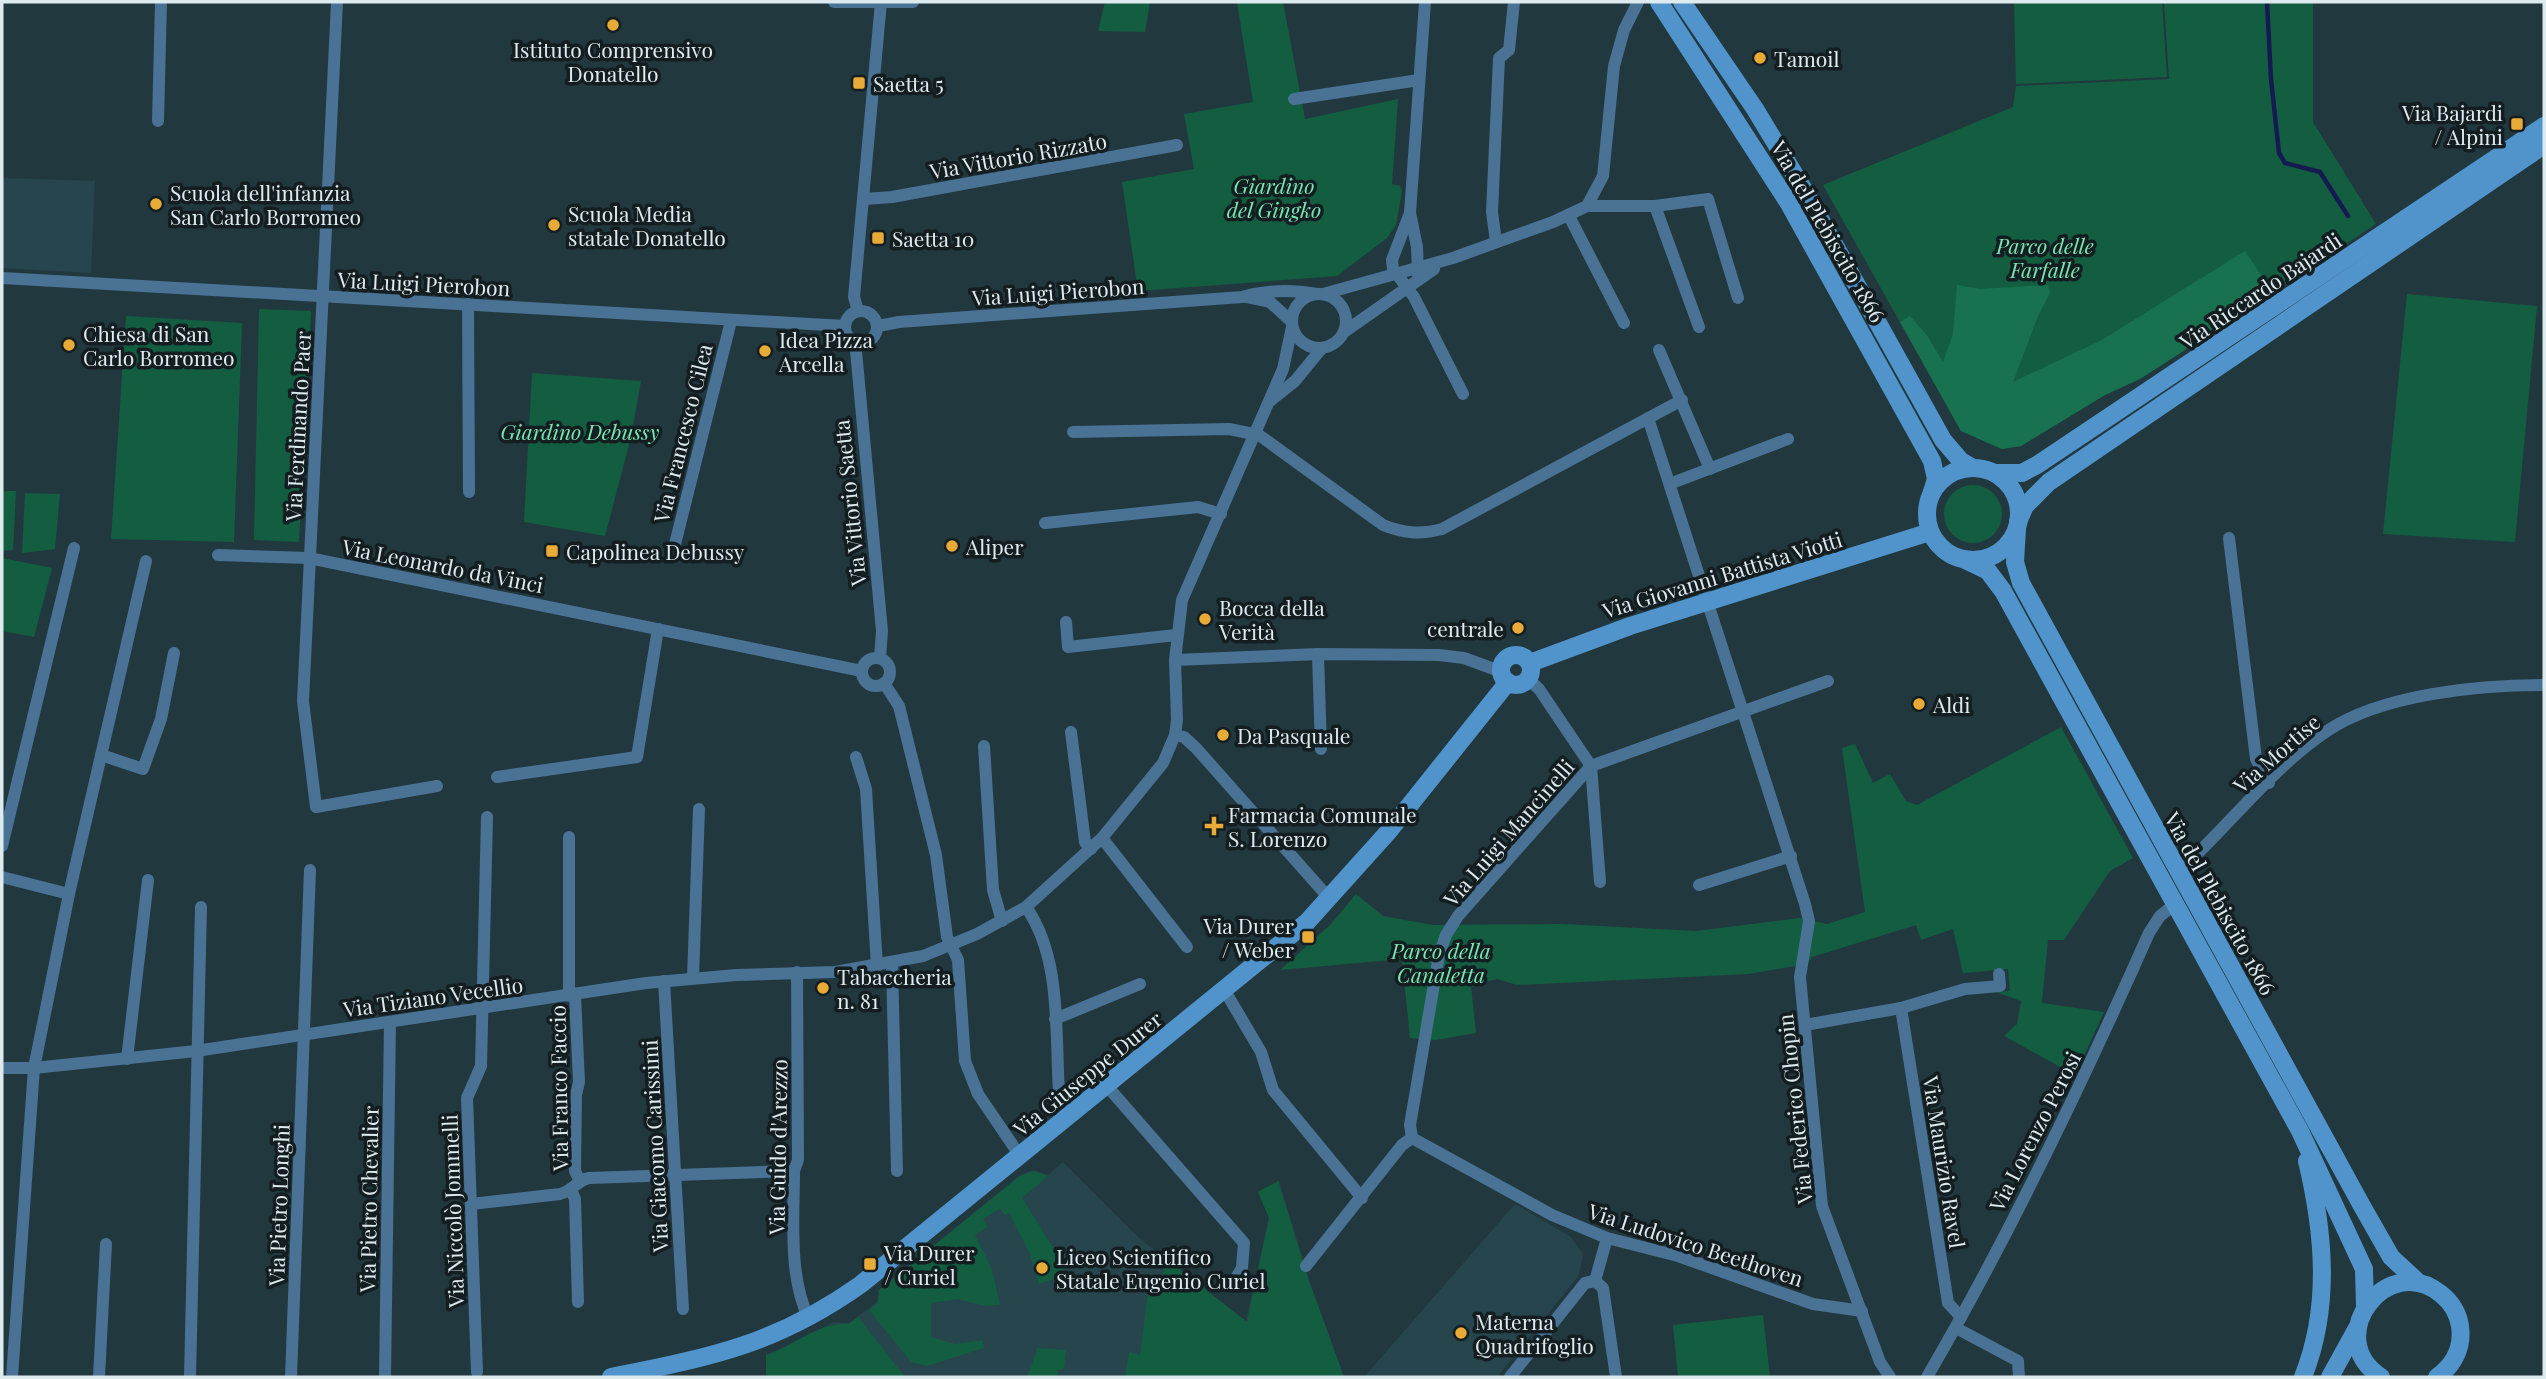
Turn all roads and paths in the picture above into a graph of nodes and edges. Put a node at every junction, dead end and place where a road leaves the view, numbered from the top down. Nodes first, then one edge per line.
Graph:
1 (161, 2) edge
2 (337, 2) edge
3 (834, 2) edge
4 (913, 2) edge
5 (1424, 2) edge
6 (1514, 2) edge
7 (1638, 2) edge
8 (1660, 2) edge
9 (1682, 2) edge
10 (881, 3) edge
11 (1419, 79) junction
12 (1294, 99) dead end
13 (158, 121) dead end
14 (2544, 126) edge
15 (1177, 145) dead end
16 (2544, 145) edge
17 (865, 199) junction
18 (1587, 206) junction
19 (1655, 206) junction
20 (1410, 213) junction
21 (1569, 216) junction
22 (1496, 242) junction
23 (1418, 273) junction
24 (1397, 274) junction
25 (2, 278) edge
26 (1406, 286) junction
27 (1320, 294) junction
28 (323, 296) junction
29 (1242, 297) junction
30 (1738, 298) dead end
31 (468, 304) junction
32 (858, 311) junction
33 (731, 321) junction
34 (1624, 323) dead end
35 (1292, 324) junction
36 (845, 326) junction
37 (878, 326) junction
38 (1699, 327) dead end
39 (1344, 332) junction
40 (858, 344) junction
41 (1322, 348) junction
42 (1659, 350) dead end
43 (1463, 394) dead end
44 (1682, 400) junction
45 (1267, 403) junction
46 (1648, 418) junction
47 (1073, 432) dead end
48 (1252, 434) junction
49 (1788, 439) dead end
50 (1973, 468) junction
51 (1710, 469) junction
52 (1994, 473) junction
53 (1672, 483) junction
54 (469, 492) dead end
55 (1932, 492) junction
56 (1221, 514) junction
57 (1045, 523) dead end
58 (2017, 526) junction
59 (1930, 532) junction
60 (2229, 538) dead end
61 (75, 548) dead end
62 (218, 555) dead end
63 (672, 556) dead end
64 (309, 558) junction
65 (1965, 560) junction
66 (146, 561) dead end
67 (1709, 602) junction
68 (1066, 622) dead end
69 (658, 629) junction
70 (1176, 635) junction
71 (174, 653) dead end
72 (1318, 654) junction
73 (880, 658) junction
74 (1175, 660) junction
75 (862, 671) junction
76 (1529, 671) junction
77 (1505, 677) junction
78 (1828, 681) dead end
79 (884, 683) junction
80 (2544, 685) edge
81 (1744, 712) junction
82 (1071, 732) dead end
83 (1175, 735) junction
84 (984, 746) dead end
85 (1321, 749) dead end
86 (101, 755) junction
87 (856, 757) dead end
88 (1591, 766) junction
89 (497, 777) dead end
90 (2269, 783) junction
91 (437, 786) dead end
92 (699, 809) dead end
93 (487, 817) dead end
94 (569, 837) dead end
95 (1102, 838) junction
96 (2, 846) edge
97 (1091, 849) junction
98 (1791, 856) junction
99 (2176, 869) junction
100 (310, 870) dead end
101 (2, 877) edge
102 (148, 880) dead end
103 (1601, 883) dead end
104 (1699, 885) dead end
105 (69, 894) junction
106 (1329, 898) junction
107 (2174, 905) junction
108 (201, 906) dead end
109 (1026, 907) junction
110 (1002, 921) junction
111 (951, 945) junction
112 (1187, 947) dead end
113 (892, 964) junction
114 (877, 966) junction
115 (797, 972) junction
116 (1999, 974) dead end
117 (693, 978) junction
118 (664, 981) junction
119 (1140, 984) dead end
120 (1224, 991) junction
121 (572, 995) junction
122 (1901, 1009) junction
123 (482, 1010) junction
124 (1055, 1019) junction
125 (390, 1022) junction
126 (1805, 1025) junction
127 (303, 1033) junction
128 (196, 1051) junction
129 (127, 1059) junction
130 (2, 1068) edge
131 (34, 1068) junction
132 (1107, 1086) junction
133 (1071, 1115) junction
134 (2300, 1131) junction
135 (1412, 1138) junction
136 (1020, 1156) junction
137 (794, 1171) junction
138 (897, 1171) dead end
139 (674, 1174) junction
140 (575, 1185) junction
141 (1362, 1198) junction
142 (471, 1204) junction
143 (1606, 1238) junction
144 (106, 1244) dead end
145 (1306, 1266) dead end
146 (1595, 1282) junction
147 (2419, 1283) junction
148 (1231, 1286) dead end
149 (578, 1302) dead end
150 (2365, 1307) junction
151 (683, 1309) dead end
152 (1862, 1311) junction
153 (809, 1319) junction
154 (1959, 1322) junction
155 (2357, 1328) junction
156 (2455, 1357) junction
157 (477, 1372) dead end
158 (12, 1377) edge
159 (99, 1377) edge
160 (190, 1377) edge
161 (291, 1377) edge
162 (385, 1377) edge
163 (611, 1377) edge
164 (1510, 1377) edge
165 (1616, 1377) edge
166 (1890, 1377) edge
167 (1927, 1377) edge
168 (2019, 1377) edge
169 (2303, 1377) edge
170 (2330, 1377) edge
171 (2381, 1377) edge
172 (2437, 1377) edge
173 (2458, 1377) edge

1 - 13 street
2 - 28 street, Via Ferdinando Paer
3 - 10 street
4 - 10 street
5 - 11 street
6 - 22 street
7 - 18 street
8 - 55 main road, Via del Plebiscito 1866
9 - 50 main road, Via del Plebiscito 1866
10 - 17 street
11 - 12 street
11 - 20 street
14 - 52 main road, Via Riccardo Bajardi
15 - 17 street, Via Vittorio Rizzato
16 - 58 main road, Via Riccardo Bajardi
17 - 32 street
18 - 19 street
18 - 21 street
19 - 30 street
19 - 38 street
20 - 23 street
20 - 24 street
21 - 22 street
21 - 34 street
22 - 23 street
23 - 24 street
23 - 26 street
24 - 26 street
24 - 27 street
25 - 28 street, Via Luigi Pierobon
26 - 39 street
26 - 43 street
27 - 29 street, Via Luigi Pierobon
27 - 35 street
27 - 39 street
28 - 31 street, Via Luigi Pierobon
28 - 64 street, Via Ferdinando Paer
29 - 35 street, Via Luigi Pierobon
29 - 37 street, Via Luigi Pierobon
31 - 33 street, Via Luigi Pierobon
31 - 54 street
32 - 36 street
32 - 37 street
33 - 36 street, Via Luigi Pierobon
33 - 63 street, Via Francesco Cilea
35 - 41 street
35 - 45 street, Via Tiziano Vecellio
36 - 40 street
37 - 40 street
39 - 41 street
40 - 73 street, Via Vittorio Saetta
41 - 45 street, Via Tiziano Vecellio
42 - 44 street
44 - 46 street
44 - 51 street
45 - 48 street, Via Tiziano Vecellio
46 - 48 street
46 - 53 street, Via Federico Chopin
47 - 48 street
48 - 56 street, Via Tiziano Vecellio
49 - 51 street
50 - 52 main road
50 - 55 main road
51 - 53 street
52 - 58 main road
53 - 67 street, Via Federico Chopin
55 - 59 main road
56 - 57 street
56 - 70 street, Via Tiziano Vecellio
58 - 65 main road
58 - 99 main road, Via del Plebiscito 1866
59 - 65 main road
59 - 67 main road, Via Giovanni Battista Viotti
60 - 90 street
61 - 96 street
62 - 64 street, Via Leonardo da Vinci
64 - 69 street, Via Leonardo da Vinci
64 - 91 street, Via Ferdinando Paer
65 - 107 main road, Via del Plebiscito 1866
66 - 86 street
67 - 76 main road, Via Giovanni Battista Viotti
67 - 81 street, Via Federico Chopin
68 - 70 street
69 - 75 street, Via Leonardo da Vinci
69 - 89 street
70 - 74 street, Via Tiziano Vecellio
71 - 86 street
72 - 74 street, Via Giovanni Battista Viotti
72 - 77 street, Via Giovanni Battista Viotti
72 - 85 street
73 - 75 street
73 - 79 street, Via Vittorio Saetta
74 - 83 street, Via Tiziano Vecellio
75 - 79 street
76 - 77 main road, Via Giovanni Battista Viotti
76 - 77 main road, Via Giovanni Battista Viotti
76 - 88 street
77 - 106 main road, Via Giuseppe Durer
78 - 81 street, Via Luigi Mancinelli
79 - 111 street, Via Vittorio Saetta
80 - 90 street, Via Mortise
81 - 88 street, Via Luigi Mancinelli
81 - 98 street, Via Federico Chopin
82 - 97 street
83 - 95 street, Via Tiziano Vecellio
83 - 106 street
84 - 110 street
86 - 105 street
87 - 114 street
88 - 103 street
88 - 135 street, Via Luigi Mancinelli
90 - 99 street, Via Mortise
92 - 117 street
93 - 123 street, Via Niccolò Jommelli
94 - 121 street
95 - 97 street, Via Tiziano Vecellio
95 - 112 street
97 - 109 street, Via Tiziano Vecellio
98 - 104 street
98 - 126 street, Via Federico Chopin
99 - 147 main road, Via del Plebiscito 1866
100 - 127 street
101 - 105 street
102 - 129 street
105 - 131 street
106 - 120 main road, Via Giuseppe Durer
107 - 134 main road, Via del Plebiscito 1866
107 - 154 street, Via Lorenzo Perosi
108 - 128 street
109 - 110 street, Via Tiziano Vecellio
109 - 124 street
110 - 111 street, Via Tiziano Vecellio
111 - 113 street, Via Tiziano Vecellio
111 - 136 street, Via Vittorio Saetta
113 - 114 street, Via Tiziano Vecellio
113 - 138 street
114 - 115 street, Via Tiziano Vecellio
115 - 117 street, Via Tiziano Vecellio
115 - 137 street, Via Guido d'Arezzo
116 - 122 street
117 - 118 street, Via Tiziano Vecellio
118 - 121 street, Via Tiziano Vecellio
118 - 139 street, Via Giacomo Carissimi
119 - 124 street
120 - 132 main road, Via Giuseppe Durer
120 - 141 street
121 - 123 street, Via Tiziano Vecellio
121 - 140 street, Via Franco Faccio
122 - 126 street
122 - 154 street, Via Maurizio Ravel
123 - 125 street, Via Tiziano Vecellio
123 - 142 street, Via Niccolò Jommelli
124 - 133 street
125 - 127 street, Via Tiziano Vecellio
125 - 162 street, Via Pietro Chevalier
126 - 152 street, Via Federico Chopin
127 - 128 street, Via Tiziano Vecellio
127 - 161 street, Via Pietro Longhi
128 - 129 street, Via Tiziano Vecellio
128 - 160 street
129 - 131 street, Via Tiziano Vecellio
130 - 131 street, Via Tiziano Vecellio
131 - 158 street
132 - 133 main road, Via Giuseppe Durer
132 - 148 street
133 - 136 main road, Via Giuseppe Durer
134 - 150 main road, Via del Plebiscito 1866
134 - 169 main road
135 - 141 street
135 - 143 street, Via Ludovico Beethoven
136 - 153 main road, Via Giuseppe Durer
137 - 139 street
137 - 153 street, Via Guido d'Arezzo
139 - 140 street
139 - 151 street, Via Giacomo Carissimi
140 - 142 street
140 - 149 street, Via Franco Faccio
141 - 145 street
142 - 157 street, Via Niccolò Jommelli
143 - 146 street
143 - 152 street, Via Ludovico Beethoven
144 - 159 street
146 - 164 street
146 - 165 street
147 - 150 main road
147 - 156 main road, Via del Plebiscito 1866
150 - 155 main road
152 - 166 street, Via Federico Chopin
153 - 163 main road, Via Giuseppe Durer
154 - 167 street, Via Lorenzo Perosi
154 - 168 street
155 - 170 main road
155 - 171 main road
156 - 172 main road
156 - 173 main road

